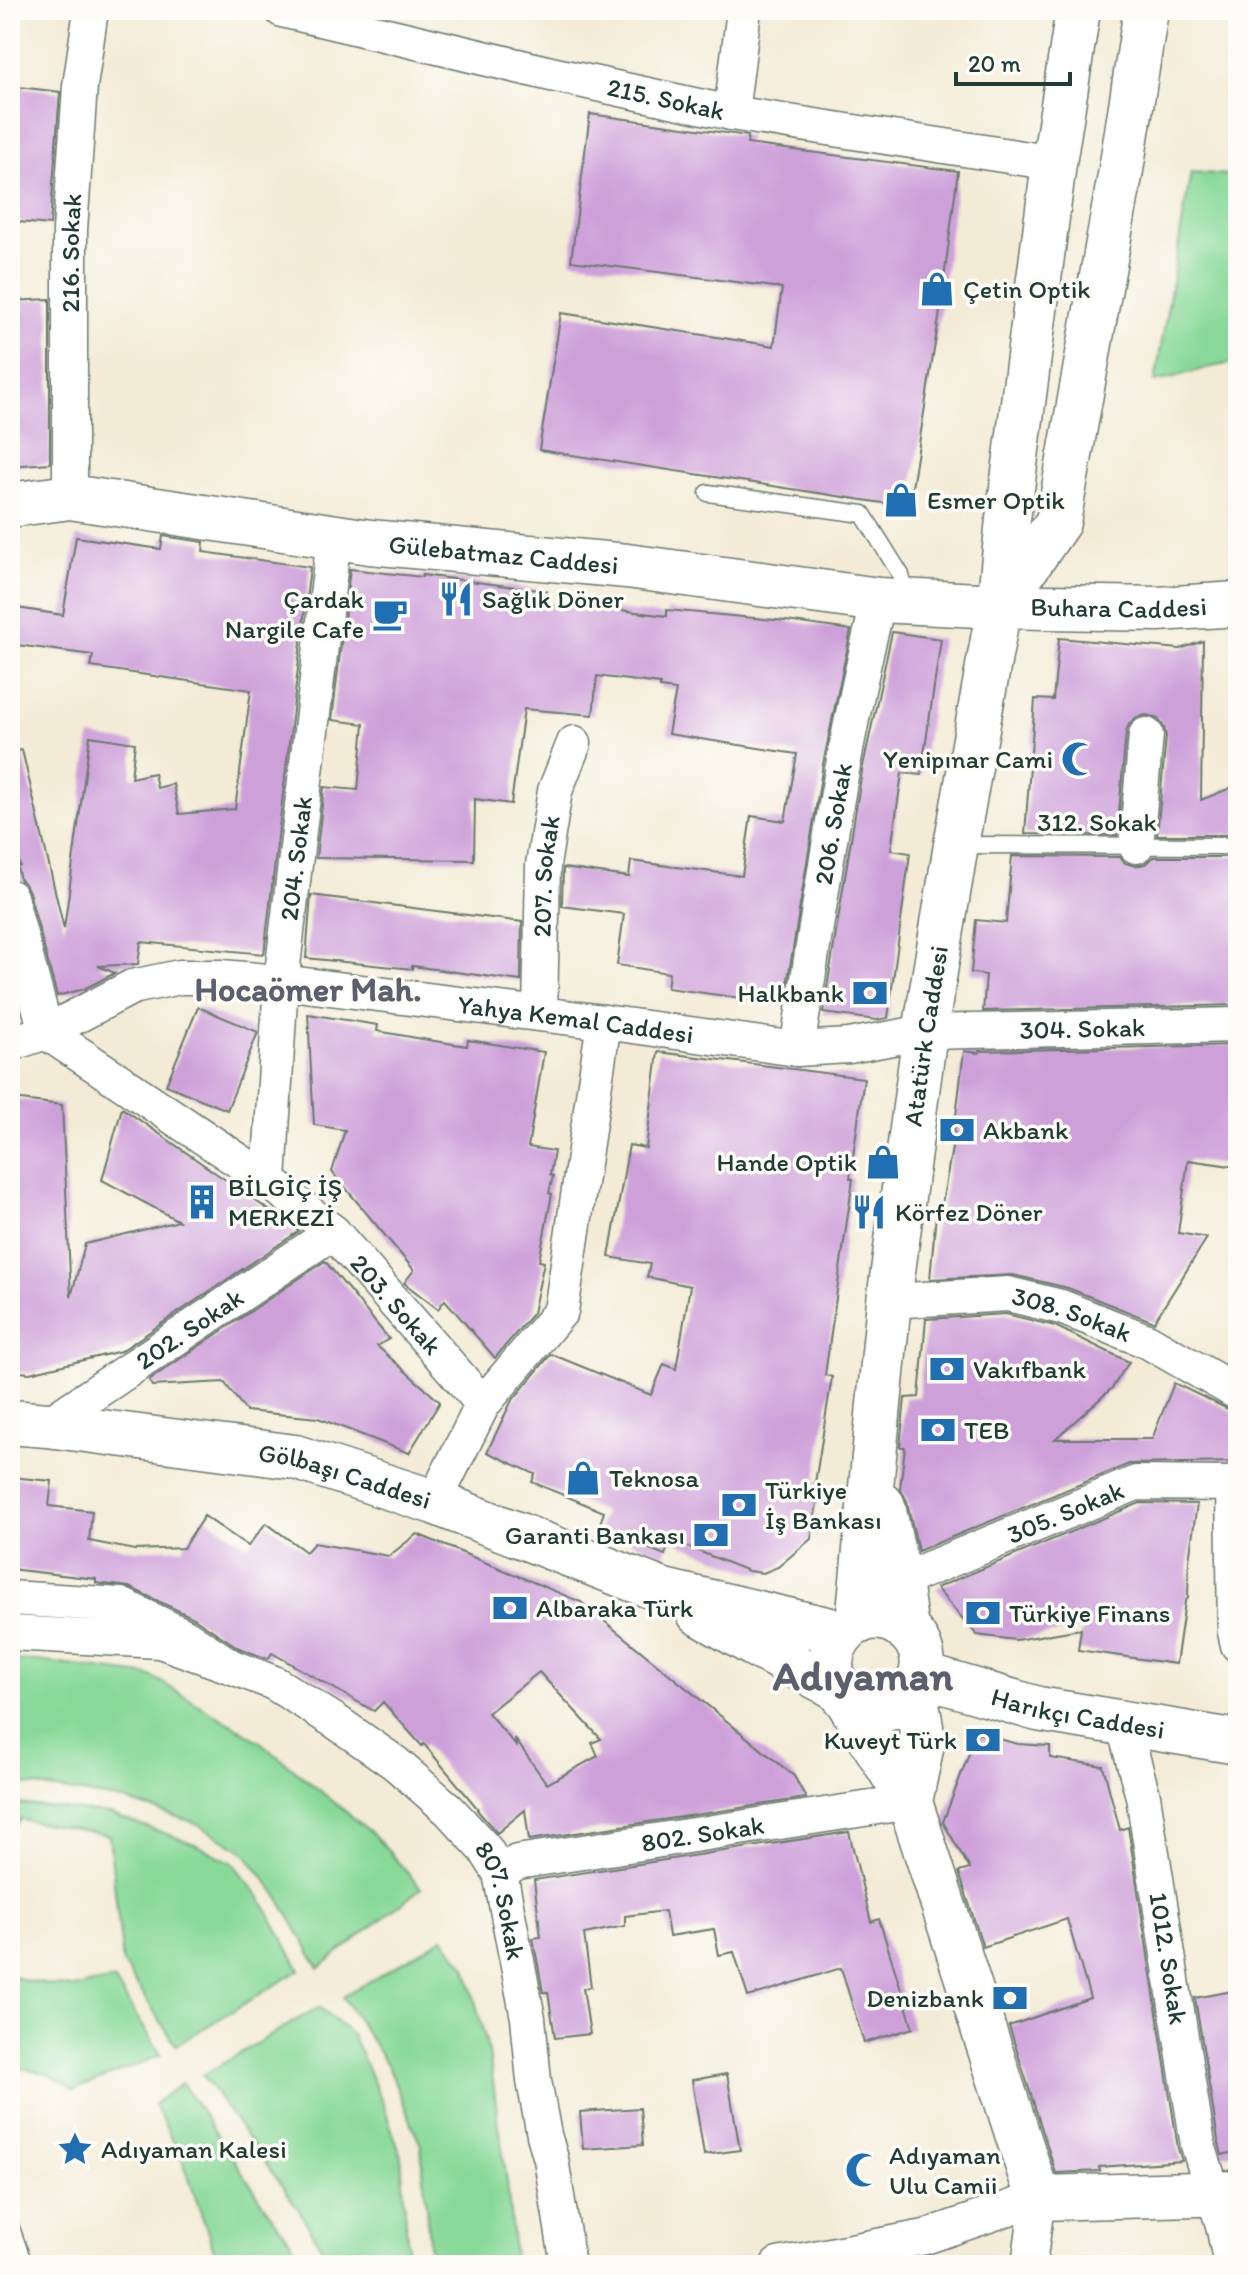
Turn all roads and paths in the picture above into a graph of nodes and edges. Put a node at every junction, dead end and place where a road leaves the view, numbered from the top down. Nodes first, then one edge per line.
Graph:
1 (91, 10) edge
2 (282, 10) edge
3 (744, 10) edge
4 (1078, 10) edge
5 (1146, 10) edge
6 (731, 113) junction
7 (1054, 163) junction
8 (708, 493) dead end
9 (70, 497) junction
10 (10, 505) edge
11 (334, 537) junction
12 (892, 600) junction
13 (1238, 604) edge
14 (999, 606) junction
15 (1146, 735) dead end
16 (574, 743) dead end
17 (956, 845) junction
18 (1136, 846) junction
19 (1238, 846) edge
20 (10, 897) edge
21 (281, 982) junction
22 (540, 1014) junction
23 (604, 1022) junction
24 (1238, 1025) edge
25 (46, 1032) junction
26 (925, 1032) junction
27 (10, 1044) edge
28 (797, 1049) junction
29 (269, 1181) junction
30 (333, 1232) junction
31 (889, 1301) junction
32 (1238, 1393) edge
33 (483, 1404) junction
34 (28, 1424) edge
35 (874, 1468) junction
36 (1236, 1483) edge
37 (434, 1502) junction
38 (899, 1581) junction
39 (663, 1591) junction
40 (10, 1598) edge
41 (850, 1628) junction
42 (906, 1629) junction
43 (10, 1633) edge
44 (1238, 1645) edge
45 (230, 1666) junction
46 (918, 1683) junction
47 (842, 1693) junction
48 (1123, 1723) junction
49 (1238, 1742) edge
50 (910, 1802) junction
51 (500, 1873) junction
52 (1226, 2194) edge
53 (1038, 2198) junction
54 (10, 2225) edge
55 (24, 2265) edge
56 (568, 2265) edge
57 (788, 2265) edge
58 (1029, 2265) edge
59 (1231, 2265) edge

1 - 9 street, 216. Sokak
2 - 6 street, 215. Sokak
3 - 6 street
4 - 7 main road, Atatürk Caddesi
5 - 14 main road
6 - 7 street, 215. Sokak
7 - 14 main road, Atatürk Caddesi
8 - 12 lane
9 - 10 main road, Gülebatmaz Caddesi
9 - 11 main road, Gülebatmaz Caddesi
11 - 12 main road, Gülebatmaz Caddesi
11 - 21 street, 204. Sokak
12 - 14 main road, Gülebatmaz Caddesi
12 - 28 street, 206. Sokak
13 - 14 main road, Buhara Caddesi
14 - 17 main road, Atatürk Caddesi
15 - 18 street
16 - 22 street, 207. Sokak
17 - 18 lane, 312. Sokak
17 - 26 main road, Atatürk Caddesi
18 - 19 lane, 312. Sokak
20 - 25 street
21 - 22 street, Yahya Kemal Caddesi
21 - 25 street, Yahya Kemal Caddesi
21 - 29 street, 204. Sokak
22 - 23 street, Yahya Kemal Caddesi
23 - 28 street, Yahya Kemal Caddesi
23 - 33 street
24 - 26 street, 304. Sokak
25 - 27 street
25 - 29 street, 203. Sokak
26 - 28 street, Yahya Kemal Caddesi
26 - 31 main road, Atatürk Caddesi
29 - 30 street, 203. Sokak
30 - 33 street, 203. Sokak
30 - 34 street, 202. Sokak
31 - 32 street, 308. Sokak
31 - 35 main road, Atatürk Caddesi
33 - 37 street
34 - 37 main road, Gölbaşı Caddesi
35 - 38 main road, Atatürk Caddesi
35 - 41 main road, Atatürk Caddesi
36 - 38 street, 305. Sokak
36 - 44 street
37 - 39 main road, Gölbaşı Caddesi
38 - 42 main road, Atatürk Caddesi
39 - 41 main road, Gölbaşı Caddesi
39 - 47 main road, Gölbaşı Caddesi
40 - 45 street
41 - 42 main road
41 - 47 main road
42 - 46 main road
43 - 45 street
45 - 51 street, 807. Sokak
46 - 47 main road
46 - 48 main road, Harıkçı Caddesi
46 - 50 main road
47 - 50 main road
48 - 49 main road, Harıkçı Caddesi
48 - 52 street, 1012. Sokak
50 - 51 street, 802. Sokak
50 - 53 main road
51 - 56 street, 807. Sokak
52 - 53 main road
52 - 59 street, 1012. Sokak
53 - 57 street
53 - 58 street
54 - 55 lane

